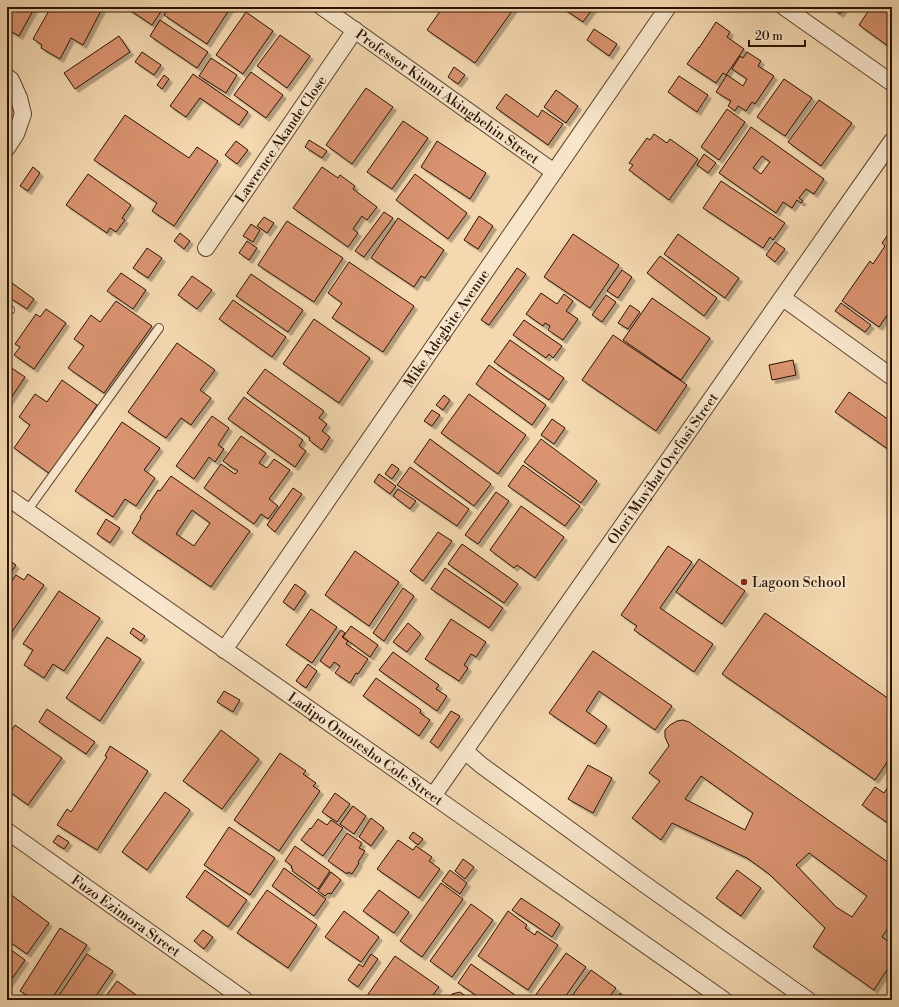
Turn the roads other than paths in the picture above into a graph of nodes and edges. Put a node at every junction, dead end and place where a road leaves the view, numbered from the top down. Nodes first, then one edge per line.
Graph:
1 (322, 7) edge
2 (668, 7) edge
3 (784, 7) edge
4 (355, 30) junction
5 (7, 77) edge
6 (892, 84) edge
7 (892, 141) edge
8 (7, 148) edge
9 (554, 172) junction
10 (206, 248) dead end
11 (783, 298) junction
12 (159, 328) dead end
13 (892, 377) edge
14 (7, 497) edge
15 (27, 512) junction
16 (224, 650) junction
17 (465, 751) junction
18 (433, 796) junction
19 (7, 831) edge
20 (245, 1000) edge
21 (724, 1000) edge
22 (808, 1000) edge

1 - 4 street, Professor Kiumi Akingbehin Street
2 - 9 street, Mike Adegbite Avenue
3 - 6 street
4 - 9 street, Professor Kiumi Akingbehin Street
4 - 10 street, Lawrence Akande Close
5 - 8 street
7 - 11 street, Olori Muyibat Oyefusi Street
9 - 16 street, Mike Adegbite Avenue
11 - 13 street
11 - 17 street, Olori Muyibat Oyefusi Street
12 - 15 lane
14 - 15 street, Ladipo Omotesho Cole Street
15 - 16 street, Ladipo Omotesho Cole Street
16 - 18 street, Ladipo Omotesho Cole Street
17 - 18 street, Olori Muyibat Oyefusi Street
17 - 22 street
18 - 21 street, Ladipo Omotesho Cole Street
19 - 20 street, Fuzo Ezimora Street

